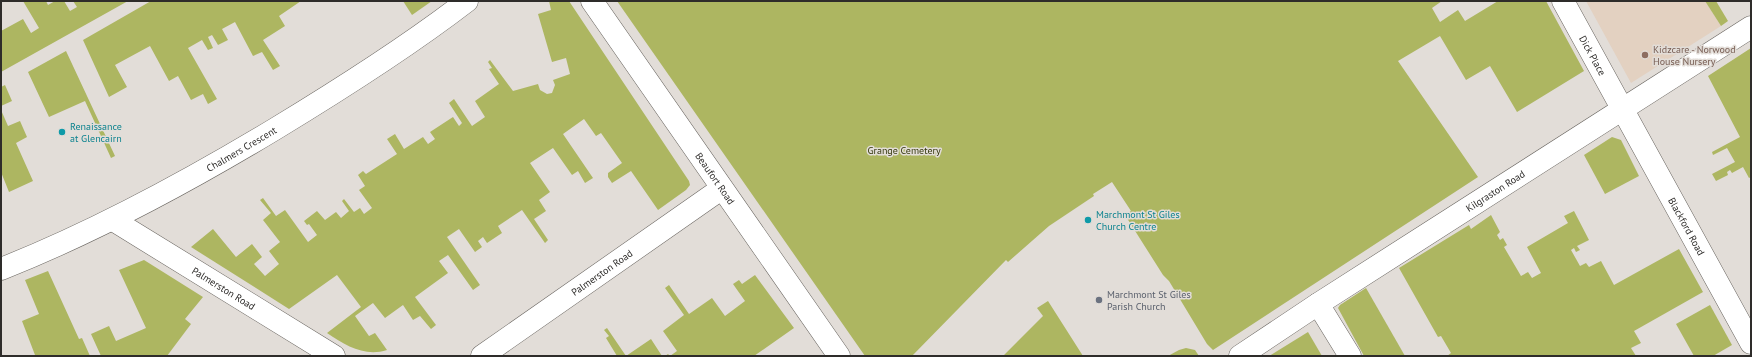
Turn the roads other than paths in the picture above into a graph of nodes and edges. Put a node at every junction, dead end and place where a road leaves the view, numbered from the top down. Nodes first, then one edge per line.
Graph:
1 (467, 1) edge
2 (592, 1) edge
3 (1563, 1) edge
4 (1751, 27) edge
5 (1623, 109) junction
6 (721, 189) junction
7 (113, 220) junction
8 (1, 269) edge
9 (1318, 304) junction
10 (1751, 343) edge
11 (334, 356) edge
12 (482, 356) edge
13 (839, 356) edge
14 (1240, 356) edge
15 (1350, 356) edge

1 - 7 street, Chalmers Crescent
2 - 6 street, Beaufort Road
3 - 5 street, Dick Place
4 - 5 street, Kilgraston Road
5 - 9 street, Kilgraston Road
5 - 10 street, Blackford Road
6 - 12 street, Palmerston Road
6 - 13 street, Beaufort Road
7 - 8 street, Chalmers Crescent
7 - 11 street, Palmerston Road
9 - 14 street, Kilgraston Road
9 - 15 street

